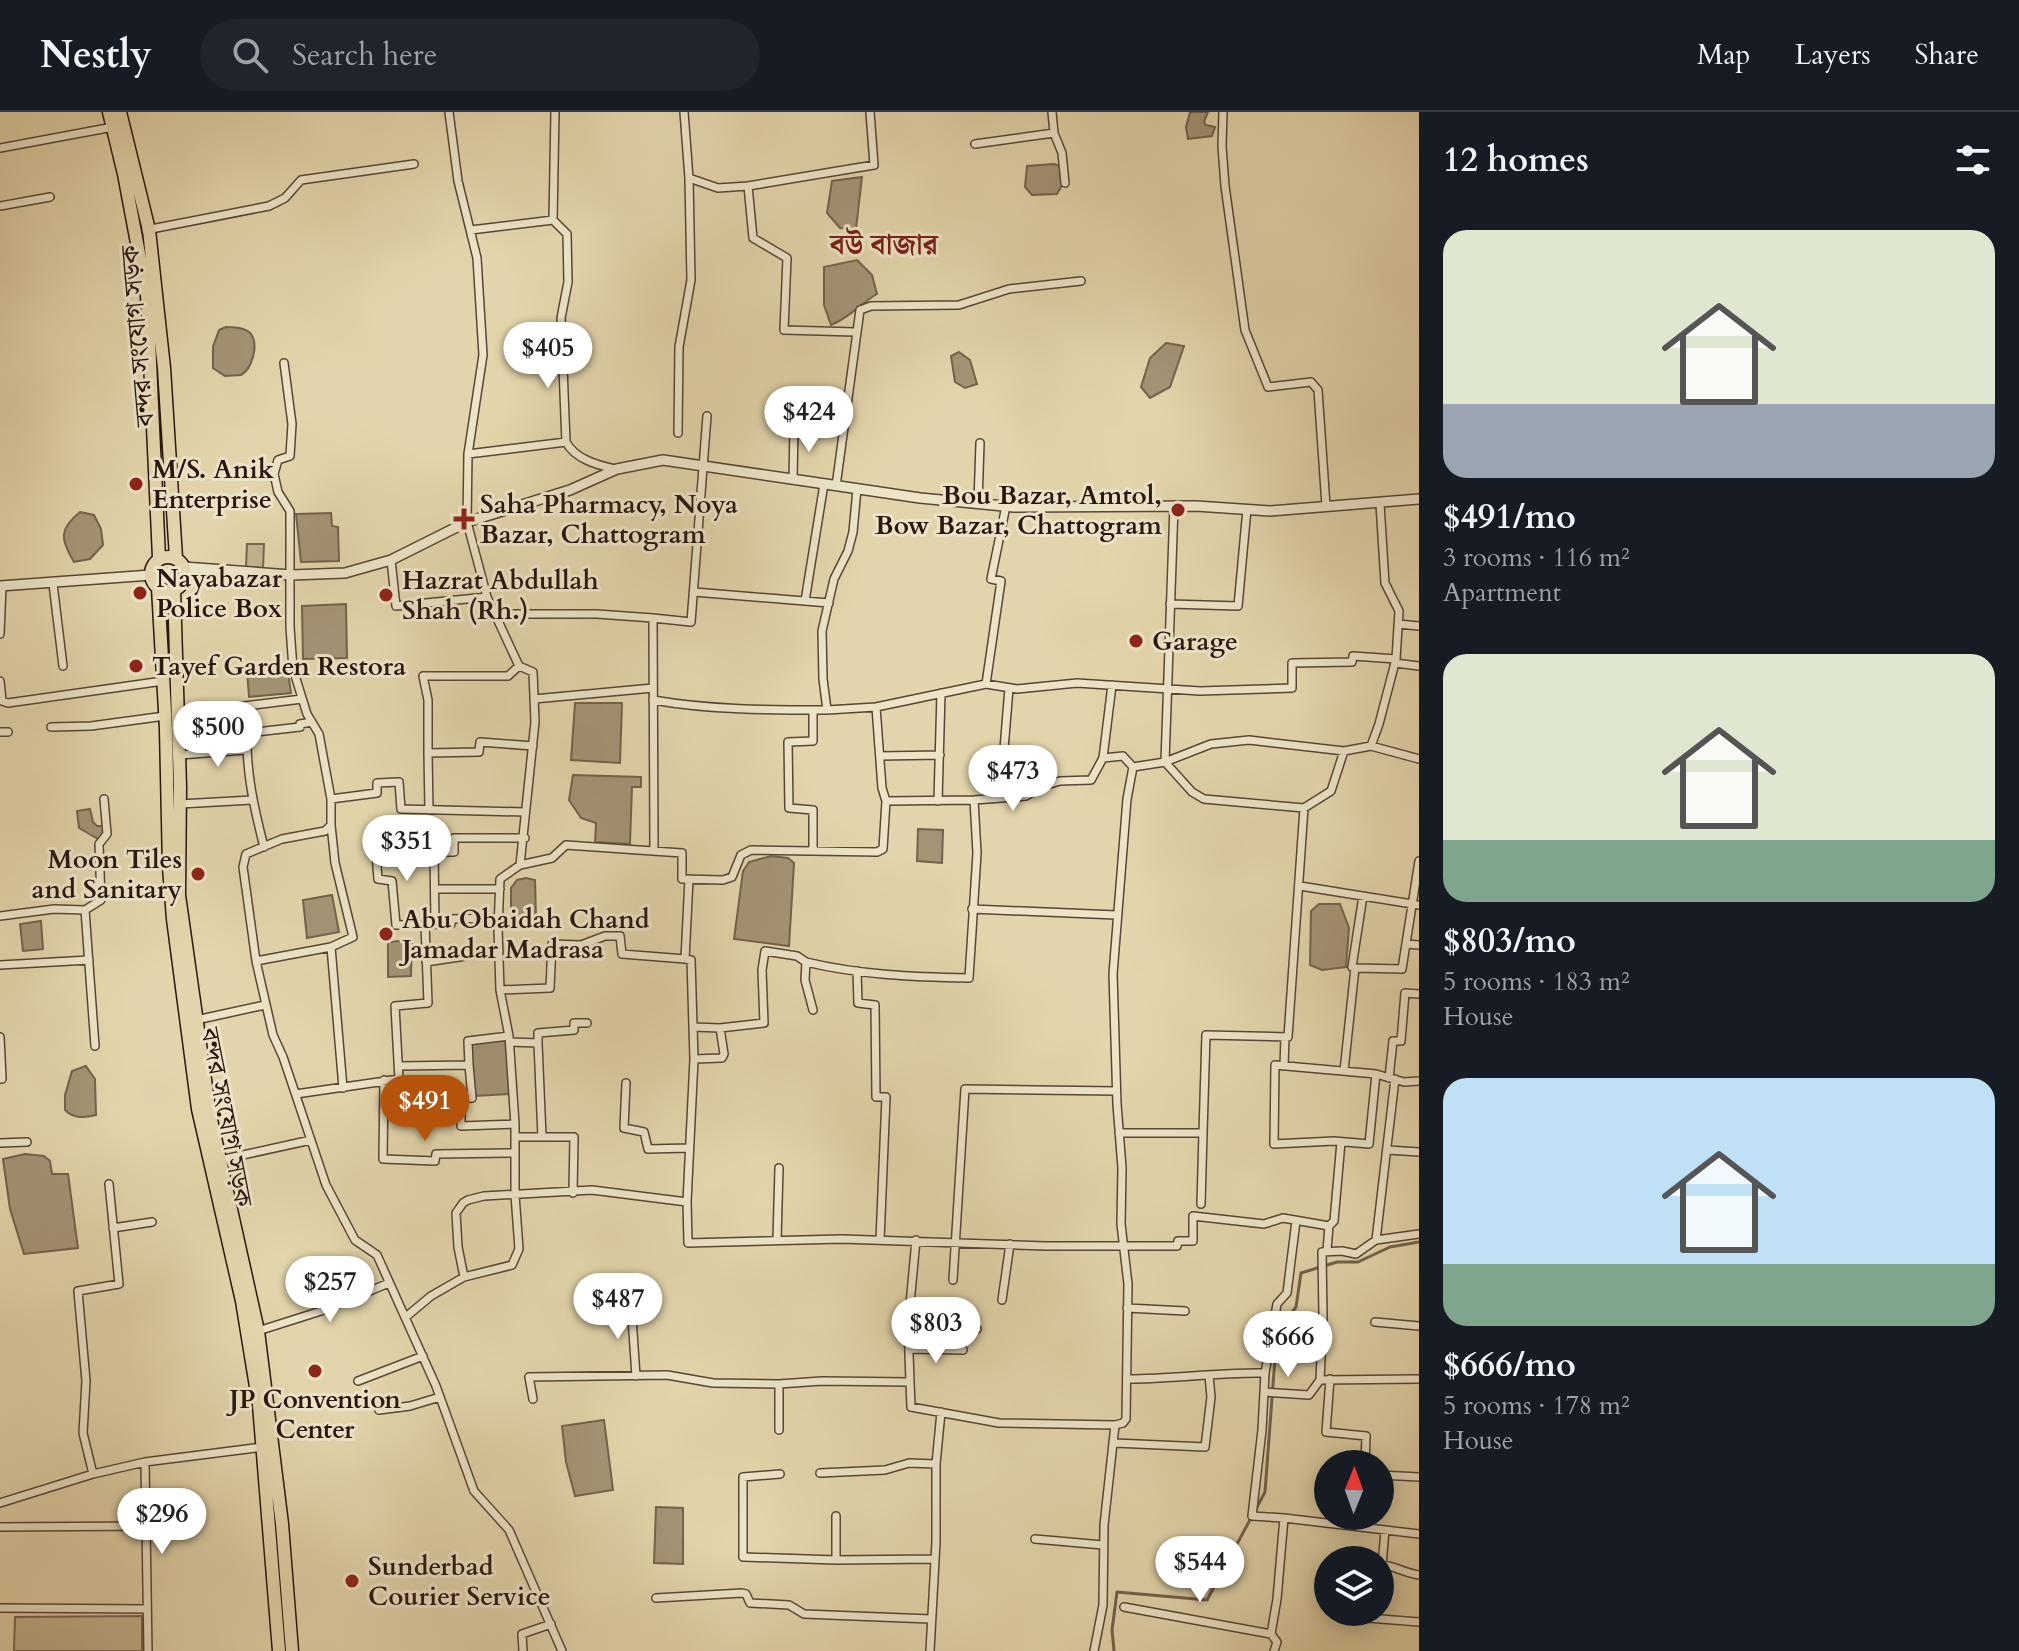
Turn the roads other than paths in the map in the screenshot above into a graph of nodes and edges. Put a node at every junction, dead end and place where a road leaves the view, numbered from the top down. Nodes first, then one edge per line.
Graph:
1 (109, 112) edge
2 (120, 112) edge
3 (449, 112) edge
4 (555, 112) edge
5 (684, 112) edge
6 (870, 112) edge
7 (1052, 112) edge
8 (1223, 112) edge
9 (113, 127) junction
10 (1054, 133) junction
11 (975, 144) dead end
12 (0, 148) edge
13 (414, 164) dead end
14 (689, 178) junction
15 (1065, 183) dead end
16 (748, 186) junction
17 (50, 197) dead end
18 (0, 206) edge
19 (553, 220) junction
20 (471, 230) junction
21 (142, 231) junction
22 (1081, 281) dead end
23 (855, 332) junction
24 (284, 363) dead end
25 (707, 416) dead end
26 (794, 427) dead end
27 (678, 433) dead end
28 (566, 442) junction
29 (980, 443) dead end
30 (468, 454) junction
31 (704, 464) junction
32 (617, 469) junction
33 (793, 479) junction
34 (824, 484) junction
35 (836, 486) junction
36 (857, 489) junction
37 (1419, 499) edge
38 (978, 503) junction
39 (1380, 504) junction
40 (1006, 506) junction
41 (1174, 506) junction
42 (1326, 506) junction
43 (1247, 509) junction
44 (467, 522) junction
45 (159, 558) junction
46 (391, 560) junction
47 (180, 562) junction
48 (151, 575) junction
49 (291, 575) junction
50 (53, 584) junction
51 (1, 586) edge
52 (158, 588) junction
53 (174, 590) junction
54 (694, 592) junction
55 (487, 597) junction
56 (805, 601) junction
57 (829, 603) junction
58 (1170, 604) junction
59 (494, 614) junction
60 (653, 618) junction
61 (1398, 624) junction
62 (1419, 626) edge
63 (0, 634) edge
64 (1395, 661) junction
65 (63, 666) dead end
66 (519, 666) junction
67 (1419, 666) edge
68 (0, 681) edge
69 (163, 681) junction
70 (986, 684) junction
71 (1112, 685) junction
72 (653, 688) junction
73 (1009, 688) junction
74 (1168, 688) junction
75 (941, 693) junction
76 (302, 699) junction
77 (534, 699) junction
78 (653, 700) junction
79 (876, 707) junction
80 (813, 710) junction
81 (827, 710) junction
82 (179, 714) junction
83 (165, 716) junction
84 (312, 722) junction
85 (51, 727) dead end
86 (533, 746) junction
87 (1371, 746) junction
88 (245, 750) junction
89 (1344, 751) junction
90 (428, 753) junction
91 (180, 755) junction
92 (940, 755) junction
93 (880, 756) junction
94 (1103, 758) junction
95 (1419, 759) edge
96 (1165, 762) junction
97 (1133, 767) junction
98 (1000, 798) junction
99 (104, 799) dead end
100 (331, 799) junction
101 (252, 800) junction
102 (974, 800) junction
103 (886, 801) junction
104 (938, 801) junction
105 (180, 804) junction
106 (1304, 808) junction
107 (429, 810) junction
108 (524, 812) junction
109 (331, 825) junction
110 (525, 838) junction
111 (383, 839) dead end
112 (264, 847) junction
113 (813, 849) junction
114 (654, 851) junction
115 (1419, 861) edge
116 (520, 865) junction
117 (689, 879) junction
118 (1300, 886) junction
119 (435, 889) junction
120 (500, 889) junction
121 (1363, 896) junction
122 (1416, 904) edge
123 (972, 909) junction
124 (85, 910) junction
125 (1116, 915) junction
126 (0, 916) edge
127 (498, 918) junction
128 (425, 924) junction
129 (435, 924) junction
130 (1406, 944) junction
131 (1419, 945) edge
132 (331, 947) junction
133 (499, 951) junction
134 (685, 959) junction
135 (89, 960) junction
136 (256, 961) junction
137 (426, 962) junction
138 (806, 962) junction
139 (0, 965) edge
140 (1355, 968) junction
141 (857, 971) junction
142 (500, 990) junction
143 (1419, 994) edge
144 (265, 1005) junction
145 (813, 1010) dead end
146 (196, 1020) junction
147 (587, 1023) dead end
148 (693, 1027) junction
149 (720, 1028) junction
150 (0, 1037) edge
151 (1285, 1037) junction
152 (510, 1039) junction
153 (538, 1043) junction
154 (95, 1046) dead end
155 (694, 1059) junction
156 (469, 1065) junction
157 (399, 1066) junction
158 (1284, 1066) junction
159 (1344, 1071) junction
160 (1376, 1074) junction
161 (1392, 1078) junction
162 (0, 1079) edge
163 (384, 1080) junction
164 (1419, 1081) edge
165 (626, 1083) dead end
166 (343, 1088) junction
167 (1116, 1091) junction
168 (296, 1094) junction
169 (515, 1124) junction
170 (1119, 1133) junction
171 (1203, 1133) junction
172 (515, 1137) junction
173 (542, 1137) junction
174 (311, 1140) junction
175 (27, 1142) dead end
176 (1341, 1142) junction
177 (0, 1143) edge
178 (689, 1148) junction
179 (1388, 1150) junction
180 (1419, 1152) edge
181 (515, 1153) junction
182 (220, 1160) junction
183 (779, 1168) dead end
184 (109, 1184) dead end
185 (573, 1193) junction
186 (515, 1195) junction
187 (687, 1202) junction
188 (1201, 1204) dead end
189 (1296, 1221) junction
190 (152, 1222) dead end
191 (1329, 1226) junction
192 (113, 1228) junction
193 (1419, 1234) edge
194 (777, 1240) junction
195 (880, 1240) junction
196 (916, 1240) junction
197 (1376, 1240) junction
198 (956, 1241) junction
199 (1010, 1244) junction
200 (1124, 1246) junction
201 (1327, 1250) junction
202 (464, 1277) junction
203 (953, 1280) dead end
204 (389, 1283) junction
205 (1002, 1300) dead end
206 (631, 1303) dead end
207 (1127, 1308) junction
208 (1185, 1311) dead end
209 (407, 1316) junction
210 (1375, 1322) dead end
211 (908, 1325) junction
212 (1419, 1326) edge
213 (977, 1329) dead end
214 (258, 1331) junction
215 (909, 1349) junction
216 (963, 1350) dead end
217 (423, 1356) junction
218 (1265, 1373) junction
219 (1209, 1375) junction
220 (636, 1376) junction
221 (1128, 1379) junction
222 (1330, 1379) junction
223 (1419, 1379) edge
224 (1320, 1380) junction
225 (358, 1381) dead end
226 (910, 1382) junction
227 (779, 1384) junction
228 (1264, 1392) junction
229 (440, 1397) junction
230 (533, 1399) dead end
231 (379, 1410) dead end
232 (941, 1412) junction
233 (1115, 1425) junction
234 (779, 1430) dead end
235 (1115, 1443) junction
236 (263, 1447) junction
237 (1366, 1450) edge
238 (145, 1462) junction
239 (936, 1464) junction
240 (820, 1473) dead end
241 (93, 1474) junction
242 (780, 1474) dead end
243 (1394, 1476) edge
244 (1419, 1477) edge
245 (0, 1503) edge
246 (836, 1516) dead end
247 (1284, 1518) junction
248 (1314, 1522) edge
249 (146, 1526) junction
250 (0, 1527) edge
251 (1385, 1530) joint
252 (1419, 1534) edge
253 (1035, 1539) dead end
254 (1103, 1545) junction
255 (1383, 1546) edge
256 (935, 1559) junction
257 (836, 1560) junction
258 (1394, 1567) edge
259 (1419, 1575) edge
260 (656, 1598) dead end
261 (1124, 1607) dead end
262 (0, 1608) edge
263 (147, 1609) junction
264 (930, 1619) junction
265 (1394, 1620) edge
266 (1419, 1622) edge
267 (551, 1624) junction
268 (1271, 1634) junction
269 (148, 1651) edge
270 (279, 1651) edge
271 (292, 1651) edge
272 (523, 1651) edge
273 (562, 1651) edge
274 (930, 1651) edge
275 (1094, 1651) edge
276 (1274, 1651) edge

1 - 9 highway, বন্দর সংযোগ সড়ক
2 - 21 highway, বন্দর সংযোগ সড়ক
3 - 20 street
4 - 19 street
5 - 14 street
6 - 16 street
7 - 10 street
8 - 42 street
9 - 12 street
9 - 21 highway, বন্দর সংযোগ সড়ক
10 - 11 street
10 - 15 street
13 - 21 street
14 - 16 street
14 - 27 street
16 - 23 street
17 - 18 street
19 - 20 street
19 - 28 street
20 - 30 street
21 - 45 highway, বন্দর সংযোগ সড়ক
21 - 47 highway, বন্দর সংযোগ সড়ক
22 - 23 street
23 - 35 street
24 - 49 street
25 - 31 street
26 - 33 street
28 - 30 street
28 - 32 street
29 - 38 street
30 - 44 street
31 - 32 street
31 - 33 street
31 - 54 street
32 - 44 street
33 - 34 street
34 - 35 street
34 - 56 street
35 - 36 street
36 - 38 street
36 - 57 street
37 - 39 street
38 - 40 street
39 - 42 street
39 - 61 street
40 - 41 street
40 - 70 street
41 - 43 street
41 - 58 street
42 - 43 street
43 - 58 street
44 - 46 street
44 - 55 street
45 - 47 highway
45 - 48 highway
46 - 49 street
46 - 55 street
47 - 49 street
47 - 53 highway
48 - 50 street
48 - 52 highway
49 - 76 street
50 - 51 street
50 - 65 street
51 - 63 street
52 - 53 highway
52 - 69 highway, বন্দর সংযোগ সড়ক
53 - 82 highway, বন্দর সংযোগ সড়ক
54 - 56 street
54 - 60 street
55 - 59 street
56 - 57 street
57 - 81 street
58 - 74 street
59 - 60 street
59 - 66 street
60 - 72 street
61 - 62 street
61 - 64 street
64 - 67 street
64 - 74 street
64 - 87 street
66 - 77 street
66 - 90 street
68 - 69 street
69 - 83 highway, বন্দর সংযোগ সড়ক
70 - 73 street
70 - 75 street
71 - 73 street
71 - 74 street
71 - 94 street
72 - 77 street
72 - 78 street
73 - 98 street
74 - 96 street
75 - 79 street
75 - 92 street
76 - 82 street
76 - 84 street
77 - 86 street
78 - 80 street
78 - 114 street
79 - 81 street
79 - 93 street
80 - 81 street
80 - 113 street
82 - 91 highway, বন্দর সংযোগ সড়ক
83 - 85 street
83 - 236 highway, বন্দর সংযোগ সড়ক
84 - 88 street
84 - 100 street
86 - 90 street
86 - 108 street
87 - 89 street
87 - 95 street
88 - 91 street
88 - 101 street
89 - 96 street
89 - 106 street
90 - 107 street
91 - 105 highway, বন্দর সংযোগ সড়ক
92 - 93 street
92 - 104 street
93 - 103 street
94 - 97 street
94 - 98 street
96 - 97 street
96 - 106 street
97 - 125 street
98 - 102 street
99 - 124 street
100 - 107 street
100 - 109 street
101 - 105 street
101 - 112 street
102 - 104 street
102 - 123 street
103 - 104 street
103 - 113 street
105 - 146 highway, বন্দর সংযোগ সড়ক
106 - 118 street
107 - 108 street
108 - 110 street
109 - 112 street
109 - 132 street
110 - 116 street
110 - 119 street
111 - 128 street
112 - 136 street
113 - 117 street
114 - 116 street
114 - 117 street
115 - 122 street
116 - 120 street
117 - 134 street
118 - 121 street
118 - 151 street
119 - 120 street
119 - 129 street
120 - 127 street
121 - 122 street
121 - 140 street
122 - 130 street
123 - 125 street
123 - 141 street
124 - 126 street
124 - 135 street
125 - 167 street
127 - 129 street
127 - 133 street
128 - 129 street
128 - 137 street
130 - 131 street
130 - 140 street
132 - 136 street
132 - 166 street
133 - 137 street
133 - 142 street
134 - 142 street
134 - 148 street
135 - 139 street
135 - 154 street
136 - 144 street
137 - 157 street
138 - 141 street
138 - 145 street
138 - 149 street
140 - 159 street
141 - 195 street
142 - 152 street
143 - 161 street
144 - 146 street
144 - 168 street
146 - 182 highway, বন্দর সংযোগ সড়ক
147 - 153 street
148 - 149 street
148 - 155 street
149 - 155 street
150 - 162 street
151 - 158 street
151 - 171 street
152 - 153 street
152 - 156 street
152 - 169 street
153 - 173 street
155 - 178 street
156 - 157 street
156 - 169 street
157 - 163 street
158 - 159 street
158 - 176 street
159 - 160 street
160 - 161 street
160 - 176 street
161 - 164 street
161 - 179 street
163 - 166 street
163 - 181 street
165 - 178 street
166 - 168 street
167 - 170 street
167 - 198 street
168 - 174 street
169 - 172 street
170 - 171 street
170 - 200 street
171 - 188 street
172 - 173 street
172 - 181 street
173 - 185 street
174 - 182 street
174 - 204 street
175 - 177 street
176 - 191 street
178 - 187 street
179 - 180 street
179 - 197 street
181 - 186 street
182 - 214 highway, বন্দর সংযোগ সড়ক
183 - 194 street
184 - 192 street
185 - 186 street
185 - 187 street
186 - 202 street
186 - 202 street
187 - 194 street
189 - 191 street
189 - 200 street
189 - 218 street
190 - 192 street
191 - 201 street
192 - 241 street
193 - 197 street
194 - 195 street
195 - 196 street
196 - 198 street
196 - 211 street
197 - 201 street
198 - 199 street
198 - 203 street
199 - 200 street
199 - 205 street
200 - 207 street
201 - 224 street
202 - 209 street
204 - 209 street
204 - 214 street
206 - 220 street
207 - 208 street
207 - 221 street
209 - 217 street
210 - 212 street
211 - 213 street
211 - 215 street
214 - 271 highway, বন্দর সংযোগ সড়ক
215 - 216 street
215 - 226 street
217 - 225 street
217 - 229 street
218 - 219 street
218 - 228 street
219 - 221 street
219 - 235 street
220 - 227 street
220 - 230 street
221 - 233 street
222 - 223 street
222 - 224 street
222 - 237 street
224 - 228 street
226 - 227 street
226 - 232 street
227 - 234 street
228 - 247 street
229 - 231 street
229 - 267 street
232 - 233 street
232 - 239 street
233 - 235 street
235 - 254 street
236 - 238 street
236 - 270 highway, বন্দর সংযোগ সড়ক
238 - 241 street
238 - 249 street
239 - 240 street
239 - 256 street
241 - 245 street
242 - 257 street
243 - 244 street
246 - 257 street
247 - 248 street
247 - 268 street
249 - 250 street
249 - 263 street
251 - 252 street
251 - 255 street
253 - 254 street
254 - 275 street
256 - 257 street
256 - 264 street
258 - 259 street
260 - 264 street
261 - 268 street
262 - 263 street
263 - 269 street
264 - 274 street
265 - 266 street
267 - 272 street
267 - 273 street
268 - 276 street

